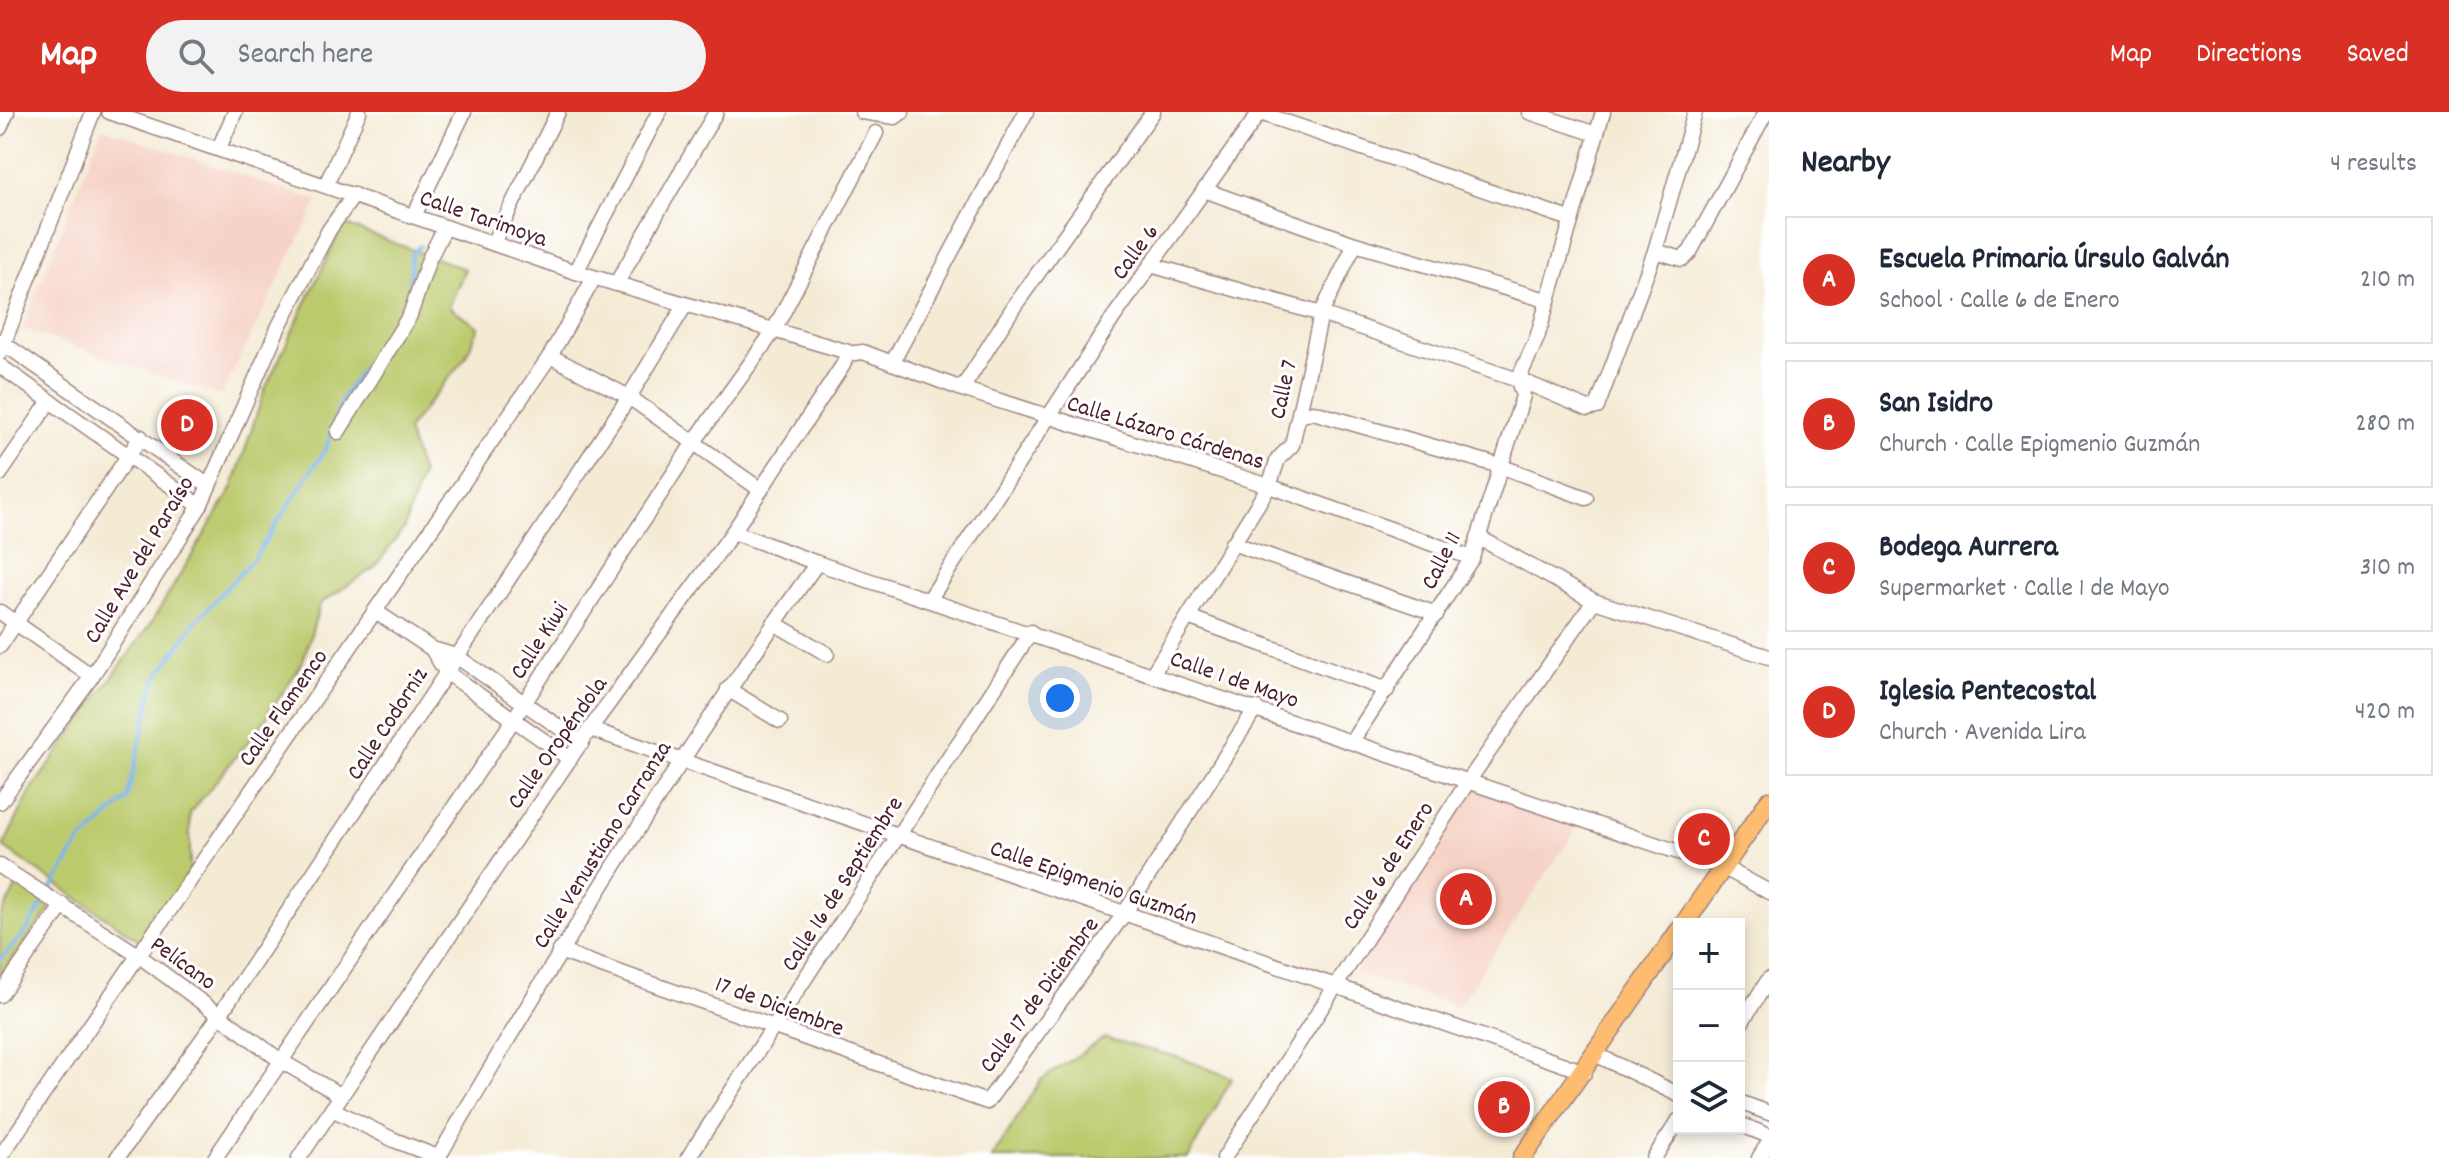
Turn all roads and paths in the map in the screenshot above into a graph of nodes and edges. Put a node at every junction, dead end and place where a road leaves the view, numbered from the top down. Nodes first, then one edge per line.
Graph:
1 (7, 112) edge
2 (93, 112) edge
3 (109, 112) edge
4 (235, 112) edge
5 (359, 112) edge
6 (464, 112) edge
7 (558, 112) edge
8 (659, 112) edge
9 (716, 112) edge
10 (862, 112) edge
11 (1026, 112) edge
12 (1153, 112) edge
13 (1258, 112) edge
14 (1529, 112) edge
15 (1603, 112) edge
16 (1695, 112) edge
17 (1766, 112) edge
18 (899, 114) edge
19 (129, 115) edge
20 (0, 128) edge
21 (876, 133) dead end
22 (1596, 134) junction
23 (219, 148) junction
24 (326, 185) junction
25 (1204, 190) junction
26 (354, 195) junction
27 (414, 216) junction
28 (1570, 219) junction
29 (445, 227) junction
30 (493, 243) junction
31 (1355, 244) junction
32 (1655, 251) junction
33 (1151, 265) junction
34 (576, 272) junction
35 (594, 278) junction
36 (616, 284) junction
37 (1546, 300) junction
38 (684, 307) junction
39 (1321, 314) junction
40 (773, 332) junction
41 (2, 346) edge
42 (848, 353) junction
43 (550, 356) junction
44 (892, 363) junction
45 (0, 366) edge
46 (1518, 380) junction
47 (962, 389) junction
48 (1528, 391) junction
49 (629, 397) junction
50 (50, 401) junction
51 (1299, 416) junction
52 (1049, 418) junction
53 (338, 432) dead end
54 (141, 437) junction
55 (694, 442) junction
56 (128, 456) junction
57 (1278, 459) junction
58 (1500, 466) junction
59 (0, 474) edge
60 (1235, 478) junction
61 (209, 486) junction
62 (1269, 486) junction
63 (761, 490) junction
64 (1586, 498) dead end
65 (200, 506) junction
66 (733, 532) junction
67 (1478, 537) junction
68 (1232, 543) junction
69 (1472, 558) junction
70 (817, 563) junction
71 (929, 600) junction
72 (1594, 601) junction
73 (375, 611) junction
74 (0, 612) edge
75 (1437, 614) junction
76 (1188, 617) junction
77 (17, 623) junction
78 (774, 623) junction
79 (1031, 632) junction
80 (0, 646) edge
81 (432, 649) junction
82 (827, 654) dead end
83 (456, 656) junction
84 (1769, 657) edge
85 (446, 672) junction
86 (1153, 673) junction
87 (92, 676) junction
88 (728, 689) junction
89 (1387, 690) junction
90 (524, 702) junction
91 (1256, 708) junction
92 (780, 721) dead end
93 (512, 722) junction
94 (590, 729) junction
95 (1352, 741) junction
96 (582, 743) junction
97 (570, 759) junction
98 (679, 761) junction
99 (1469, 780) junction
100 (1769, 801) edge
101 (0, 802) edge
102 (898, 837) junction
103 (1723, 867) junction
104 (1, 871) edge
105 (1769, 892) edge
106 (63, 905) junction
107 (1124, 914) junction
108 (1688, 918) edge
109 (1673, 940) edge
110 (559, 951) junction
111 (138, 955) junction
112 (1769, 979) edge
113 (1332, 987) junction
114 (0, 995) edge
115 (219, 1016) junction
116 (1745, 1017) edge
117 (773, 1026) junction
118 (1595, 1054) junction
119 (281, 1061) junction
120 (1585, 1072) junction
121 (1673, 1092) edge
122 (336, 1102) junction
123 (985, 1102) joint
124 (1745, 1104) edge
125 (1769, 1113) edge
126 (1745, 1126) edge
127 (1673, 1129) edge
128 (1769, 1136) edge
129 (1769, 1142) edge
130 (0, 1157) edge
131 (117, 1158) edge
132 (215, 1158) edge
133 (299, 1158) edge
134 (439, 1158) edge
135 (688, 1158) edge
136 (1224, 1158) edge
137 (1522, 1158) edge
138 (1654, 1158) edge
139 (1759, 1158) edge

1 - 20 street
2 - 41 street
3 - 19 street, Calle Tarimoya
4 - 23 street
5 - 24 street
6 - 27 street
7 - 30 street
8 - 34 street
9 - 36 street
10 - 18 street
11 - 44 street
12 - 47 street
13 - 25 street, Calle 6
13 - 28 street
14 - 22 street
15 - 22 street
16 - 32 street
17 - 32 street
19 - 23 street, Calle Tarimoya
21 - 40 street, Calle Kiwi
22 - 28 street
23 - 24 street, Calle Tarimoya
24 - 26 street, Calle Tarimoya
25 - 31 street
25 - 33 street, Calle 6
26 - 27 street, Calle Tarimoya
26 - 61 street, Calle Ave del Paraíso
27 - 29 street, Calle Tarimoya
28 - 37 street
29 - 30 street, Calle Tarimoya
29 - 53 street
30 - 34 street, Calle Tarimoya
31 - 37 street
31 - 39 street, Calle 7
32 - 48 street
33 - 39 street
33 - 52 street, Calle 6
34 - 35 street, Calle Tarimoya
35 - 36 street, Calle Tarimoya
35 - 43 street, Calle Flamenco
36 - 38 street, Calle Tarimoya
37 - 46 street
38 - 40 street, Calle Tarimoya
38 - 49 street, Calle Codorniz
39 - 46 street
39 - 51 street, Calle 7
40 - 42 street, Calle Tarimoya
40 - 55 street, Calle Kiwi
41 - 54 street
42 - 44 street, Calle Lázaro Cárdenas
42 - 63 street, Calle Oropéndola
43 - 49 street
43 - 73 street, Calle Flamenco
44 - 47 street, Calle Lázaro Cárdenas
45 - 50 street
46 - 48 street
47 - 52 street, Calle Lázaro Cárdenas
48 - 58 street, Calle 11
49 - 55 street
49 - 83 street, Calle Codorniz
50 - 56 street
50 - 59 street
51 - 57 street, Calle 7
51 - 58 street
52 - 60 street, Calle Lázaro Cárdenas
52 - 71 street, Calle 6
54 - 56 street
54 - 61 street
55 - 63 street
55 - 90 street, Calle Kiwi
56 - 65 street
56 - 77 street
57 - 60 street
57 - 62 street, Calle 7
58 - 64 street
58 - 67 street, Calle 11
60 - 62 street, Calle Lázaro Cárdenas
61 - 65 street, Calle Ave del Paraíso
62 - 68 street, Calle 7
62 - 69 street, Calle Lázaro Cárdenas
63 - 66 street, Calle Oropéndola
65 - 87 street, Calle Ave del Paraíso
66 - 70 street, Calle 1 de Mayo
66 - 94 street, Calle Oropéndola
67 - 69 street, Calle 11
67 - 72 street
68 - 75 street
68 - 76 street, Calle 7
69 - 75 street, Calle 11
70 - 71 street, Calle 1 de Mayo
70 - 78 street, Calle Venustiano Carranza
71 - 79 street, Calle 1 de Mayo
72 - 84 street
72 - 99 street, Calle 6 de Enero
73 - 81 street
73 - 111 street, Calle Flamenco
74 - 77 street
75 - 89 street, Calle 11
76 - 86 street, Calle 7
76 - 89 street
77 - 80 street
77 - 87 street
78 - 82 street
78 - 88 street, Calle Venustiano Carranza
79 - 86 street, Calle 1 de Mayo
79 - 102 street, Calle 16 de Septiembre
81 - 83 street
81 - 85 street
83 - 85 street, Calle Codorniz
83 - 90 street
85 - 93 street
85 - 115 street, Calle Codorniz
86 - 91 street, Calle 1 de Mayo
87 - 101 street, Calle Ave del Paraíso
88 - 92 street
88 - 98 street, Calle Venustiano Carranza
89 - 95 street, Calle 11
90 - 93 street, Calle Kiwi
90 - 96 street
91 - 95 street, Calle 1 de Mayo
91 - 107 street, Calle 17 de Diciembre
93 - 97 street
93 - 119 street, Calle Kiwi
94 - 96 street, Calle Oropéndola
94 - 98 street, Calle Epigmenio Guzmán
95 - 99 street, Calle 1 de Mayo
96 - 97 street, Calle Oropéndola
97 - 122 street, Calle Oropéndola
98 - 102 street, Calle Epigmenio Guzmán
98 - 110 street, Calle Venustiano Carranza
99 - 103 street, Calle 1 de Mayo
99 - 113 street, Calle 6 de Enero
100 - 103 main road
102 - 107 street, Calle Epigmenio Guzmán
102 - 117 street, Calle 16 de Septiembre
103 - 105 street, Calle 1 de Mayo
103 - 108 main road
104 - 106 street, Pelícano
106 - 111 street, Pelícano
106 - 114 street
107 - 113 street, Calle Epigmenio Guzmán
107 - 123 street, Calle 17 de Diciembre
109 - 118 main road
110 - 117 street, 17 de Diciembre
110 - 134 street, Calle Venustiano Carranza
111 - 115 street, Pelícano
111 - 130 street, Calle Flamenco
112 - 116 street
113 - 120 street, Calle Epigmenio Guzmán
113 - 136 street, Calle 6 de Enero
115 - 119 street, Pelícano
115 - 131 street, Calle Codorniz
117 - 123 street, 17 de Diciembre
117 - 135 street, Calle 16 de Septiembre
118 - 120 main road
118 - 121 street
119 - 122 street, Pelícano
119 - 132 street, Calle Kiwi
120 - 137 main road
122 - 133 street, Calle Oropéndola
122 - 134 street, Pelícano
124 - 125 street
126 - 128 street
127 - 138 street
129 - 139 street

